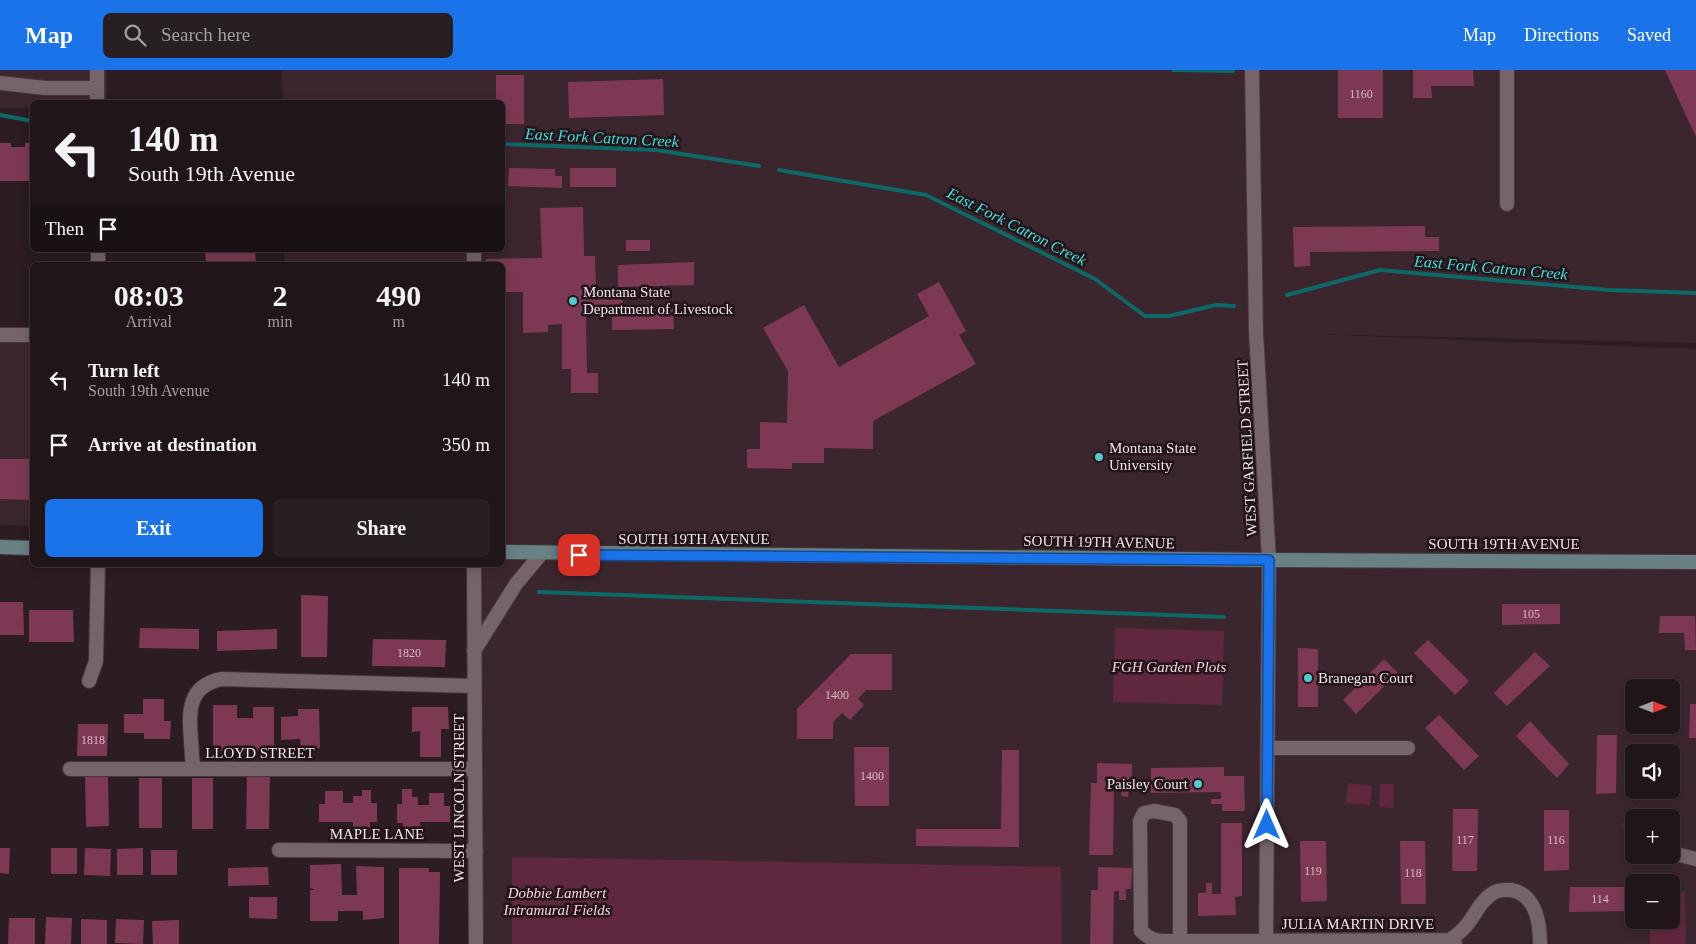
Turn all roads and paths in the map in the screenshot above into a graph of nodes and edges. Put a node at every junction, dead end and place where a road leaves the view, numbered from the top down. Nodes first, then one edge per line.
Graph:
1 (97, 70) edge
2 (1252, 70) edge
3 (1507, 70) edge
4 (0, 83) edge
5 (97, 88) junction
6 (97, 100) edge
7 (1507, 204) dead end
8 (0, 335) edge
9 (30, 335) edge
10 (0, 547) edge
11 (30, 548) edge
12 (505, 552) edge
13 (541, 554) junction
14 (1269, 560) junction
15 (1696, 562) edge
16 (98, 567) edge
17 (474, 567) edge
18 (474, 651) junction
19 (89, 681) dead end
20 (474, 686) junction
21 (1268, 748) junction
22 (1408, 748) dead end
23 (70, 769) dead end
24 (198, 769) junction
25 (475, 769) junction
26 (279, 850) dead end
27 (476, 851) junction
28 (1680, 855) dead end
29 (1696, 859) edge
30 (1180, 941) junction
31 (1266, 942) edge
32 (1332, 942) edge
33 (1452, 942) edge
34 (476, 944) edge
35 (1540, 944) edge

1 - 5 street
2 - 14 street, WEST GARFIELD STREET
3 - 7 street
4 - 5 street
5 - 6 street
8 - 9 street
10 - 11 main road
12 - 13 main road, SOUTH 19TH AVENUE
13 - 14 main road, SOUTH 19TH AVENUE
13 - 18 street
14 - 15 main road, SOUTH 19TH AVENUE
14 - 21 street, WEST GARFIELD STREET
16 - 19 street
17 - 18 street, WEST LINCOLN STREET
18 - 20 street, WEST LINCOLN STREET
20 - 24 street, LLOYD STREET
20 - 25 street, WEST LINCOLN STREET
21 - 22 street
21 - 31 street, WEST GARFIELD STREET
23 - 24 street
24 - 25 street, LLOYD STREET
25 - 27 street, WEST LINCOLN STREET
26 - 27 street, MAPLE LANE
27 - 34 street, WEST LINCOLN STREET
28 - 29 street
30 - 30 street
30 - 31 street
31 - 32 street, JULIA MARTIN DRIVE
32 - 33 street, JULIA MARTIN DRIVE
33 - 35 street, JULIA MARTIN DRIVE

